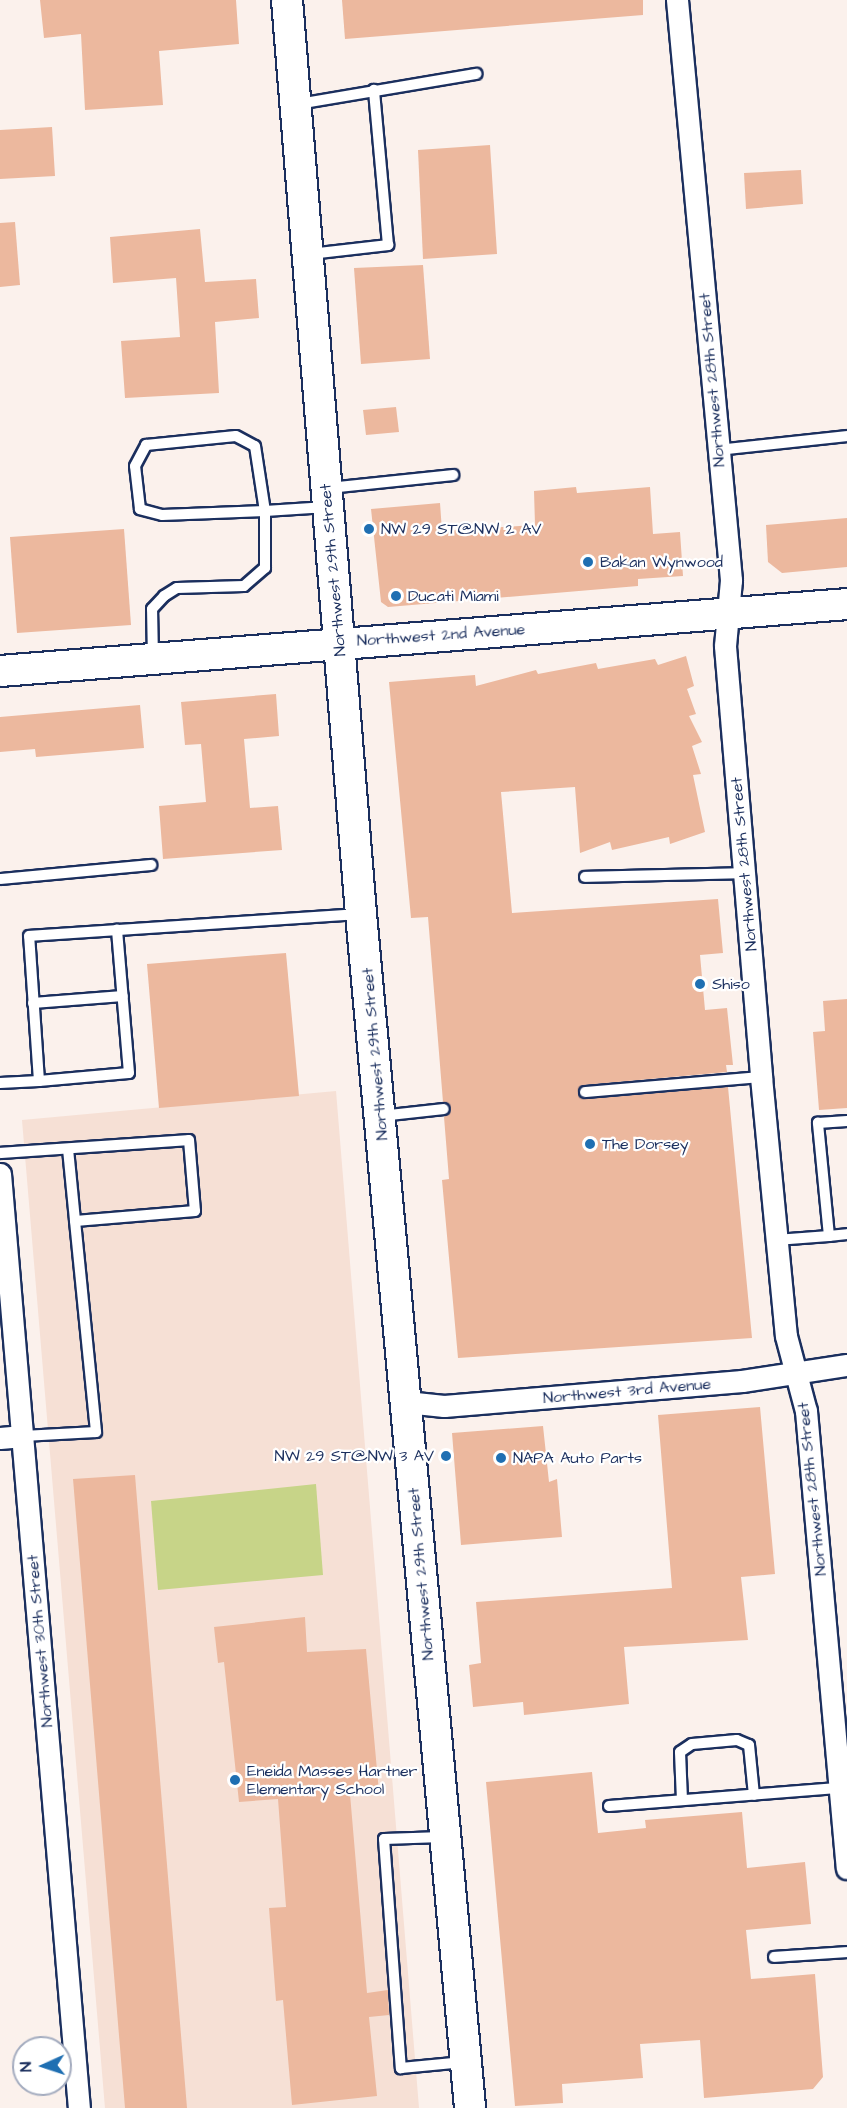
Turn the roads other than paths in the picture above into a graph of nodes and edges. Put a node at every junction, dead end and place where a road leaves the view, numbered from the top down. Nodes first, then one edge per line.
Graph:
1 (287, 0) edge
2 (677, 0) edge
3 (476, 74) dead end
4 (374, 90) junction
5 (295, 105) junction
6 (307, 254) junction
7 (847, 436) edge
8 (718, 450) junction
9 (453, 476) dead end
10 (327, 498) junction
11 (266, 512) junction
12 (847, 604) edge
13 (728, 616) junction
14 (338, 643) junction
15 (153, 660) junction
16 (0, 671) edge
17 (151, 865) dead end
18 (745, 873) junction
19 (585, 877) dead end
20 (0, 879) edge
21 (362, 914) junction
22 (117, 929) junction
23 (123, 996) junction
24 (33, 1004) junction
25 (761, 1077) junction
26 (39, 1081) junction
27 (0, 1083) edge
28 (585, 1092) dead end
29 (444, 1109) dead end
30 (381, 1116) junction
31 (847, 1121) edge
32 (68, 1149) junction
33 (0, 1153) edge
34 (0, 1174) edge
35 (75, 1221) junction
36 (847, 1234) edge
37 (828, 1236) junction
38 (776, 1240) junction
39 (847, 1365) edge
40 (797, 1372) junction
41 (406, 1402) junction
42 (23, 1436) junction
43 (0, 1438) edge
44 (842, 1760) edge
45 (840, 1788) junction
46 (754, 1795) junction
47 (682, 1800) junction
48 (609, 1806) dead end
49 (445, 1837) junction
50 (847, 1869) edge
51 (847, 1952) edge
52 (774, 1957) dead end
53 (466, 2062) junction
54 (79, 2108) edge
55 (470, 2108) edge

1 - 5 street, Northwest 29th Street
2 - 8 street, Northwest 28th Street
3 - 4 lane
4 - 5 lane
4 - 6 lane
5 - 6 street, Northwest 29th Street
6 - 10 street, Northwest 29th Street
7 - 8 lane
8 - 13 street, Northwest 28th Street
9 - 10 lane
10 - 11 lane
10 - 14 street, Northwest 29th Street
11 - 11 lane
11 - 15 lane
12 - 13 street, Northwest 2nd Avenue
13 - 14 street, Northwest 2nd Avenue
13 - 18 street, Northwest 28th Street
14 - 15 street, Northwest 2nd Avenue
14 - 21 street, Northwest 29th Street
15 - 16 street, Northwest 2nd Avenue
17 - 20 lane
18 - 19 lane
18 - 25 street, Northwest 28th Street
21 - 22 lane
21 - 30 street, Northwest 29th Street
22 - 23 lane
22 - 24 lane
23 - 24 lane
23 - 26 lane
24 - 26 lane
25 - 28 lane
25 - 38 street, Northwest 28th Street
26 - 27 lane
29 - 30 lane
30 - 41 street, Northwest 29th Street
31 - 37 lane
32 - 33 lane
32 - 35 lane
32 - 35 lane
34 - 42 street, Northwest 30th Street
35 - 42 lane
36 - 37 lane
37 - 38 lane
38 - 40 street, Northwest 28th Street
39 - 40 street, Northwest 3rd Avenue
40 - 41 street, Northwest 3rd Avenue
40 - 44 street, Northwest 28th Street
41 - 49 street, Northwest 29th Street
42 - 43 street
42 - 54 street, Northwest 30th Street
44 - 45 street, Northwest 28th Street
45 - 46 lane
45 - 50 street, Northwest 28th Street
46 - 47 lane
46 - 47 lane
47 - 48 lane
49 - 53 street, Northwest 29th Street
49 - 53 lane
51 - 52 lane
53 - 55 street, Northwest 29th Street

